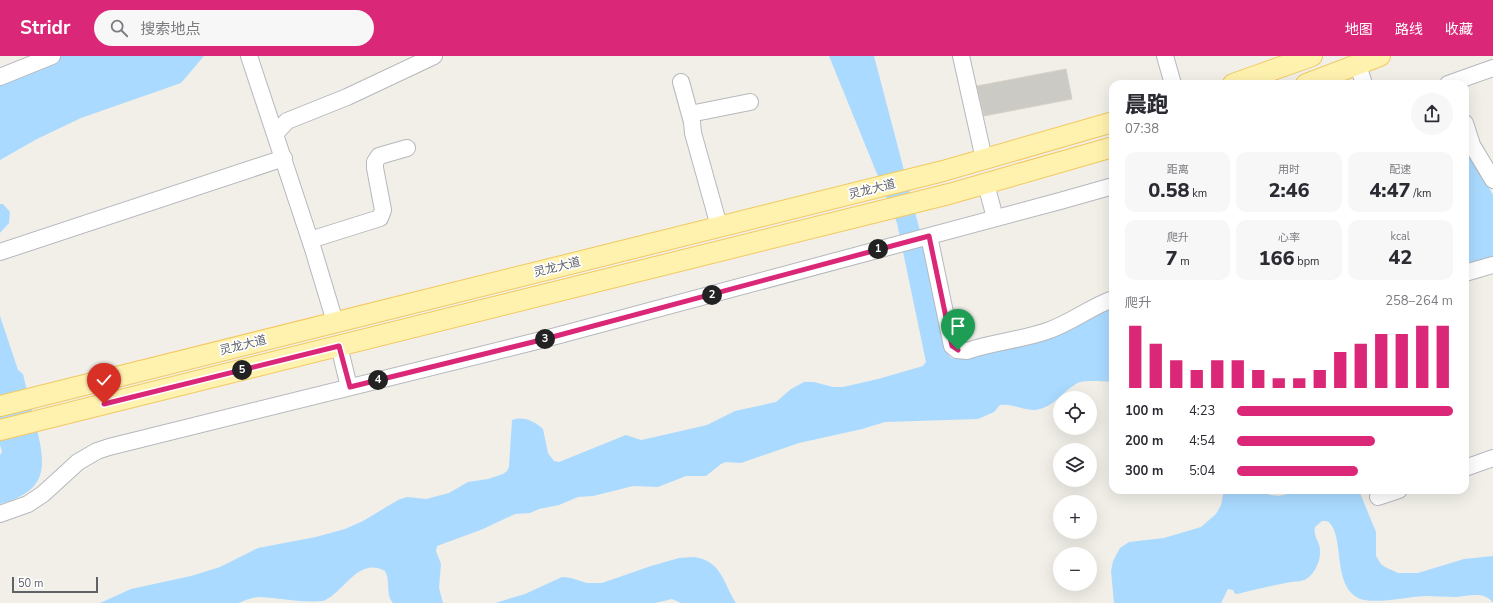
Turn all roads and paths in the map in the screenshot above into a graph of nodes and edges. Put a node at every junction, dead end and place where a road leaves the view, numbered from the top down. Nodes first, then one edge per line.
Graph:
1 (52, 56) edge
2 (249, 56) edge
3 (434, 56) edge
4 (961, 56) edge
5 (1165, 56) edge
6 (1312, 56) edge
7 (1380, 56) edge
8 (1358, 65) junction
9 (1493, 68) edge
10 (0, 77) edge
11 (1172, 80) edge
12 (1244, 80) edge
13 (1317, 80) edge
14 (1363, 80) edge
15 (1462, 80) edge
16 (681, 82) dead end
17 (750, 102) dead end
18 (690, 114) junction
19 (1109, 123) edge
20 (276, 133) junction
21 (1469, 147) edge
22 (407, 148) dead end
23 (1109, 148) edge
24 (284, 158) junction
25 (984, 159) junction
26 (1493, 180) edge
27 (986, 184) junction
28 (1109, 187) edge
29 (995, 218) junction
30 (719, 226) junction
31 (927, 236) junction
32 (310, 240) junction
33 (0, 252) edge
34 (1493, 266) edge
35 (1469, 272) edge
36 (1109, 301) edge
37 (334, 322) junction
38 (339, 346) junction
39 (350, 387) junction
40 (0, 406) edge
41 (0, 430) edge
42 (1493, 458) edge
43 (1469, 467) edge
44 (1387, 494) edge
45 (1378, 497) dead end
46 (0, 514) edge

1 - 10 street
2 - 20 street
3 - 20 street
4 - 25 street
5 - 11 street
6 - 12 main road
7 - 8 main road
8 - 13 main road
8 - 14 street
9 - 15 street
16 - 18 street
17 - 18 street
18 - 30 street
19 - 25 main road, 灵龙大道
20 - 24 street
21 - 26 street
22 - 32 street
23 - 27 main road, 灵龙大道
24 - 32 street
24 - 33 street
25 - 30 main road, 灵龙大道
27 - 29 street
27 - 38 main road, 灵龙大道
28 - 29 street
29 - 31 street
30 - 37 main road, 灵龙大道
31 - 36 street
31 - 39 street
32 - 37 street
34 - 35 street
37 - 40 main road, 灵龙大道
38 - 39 street
38 - 41 main road, 灵龙大道
39 - 46 street
42 - 43 street
44 - 45 street

